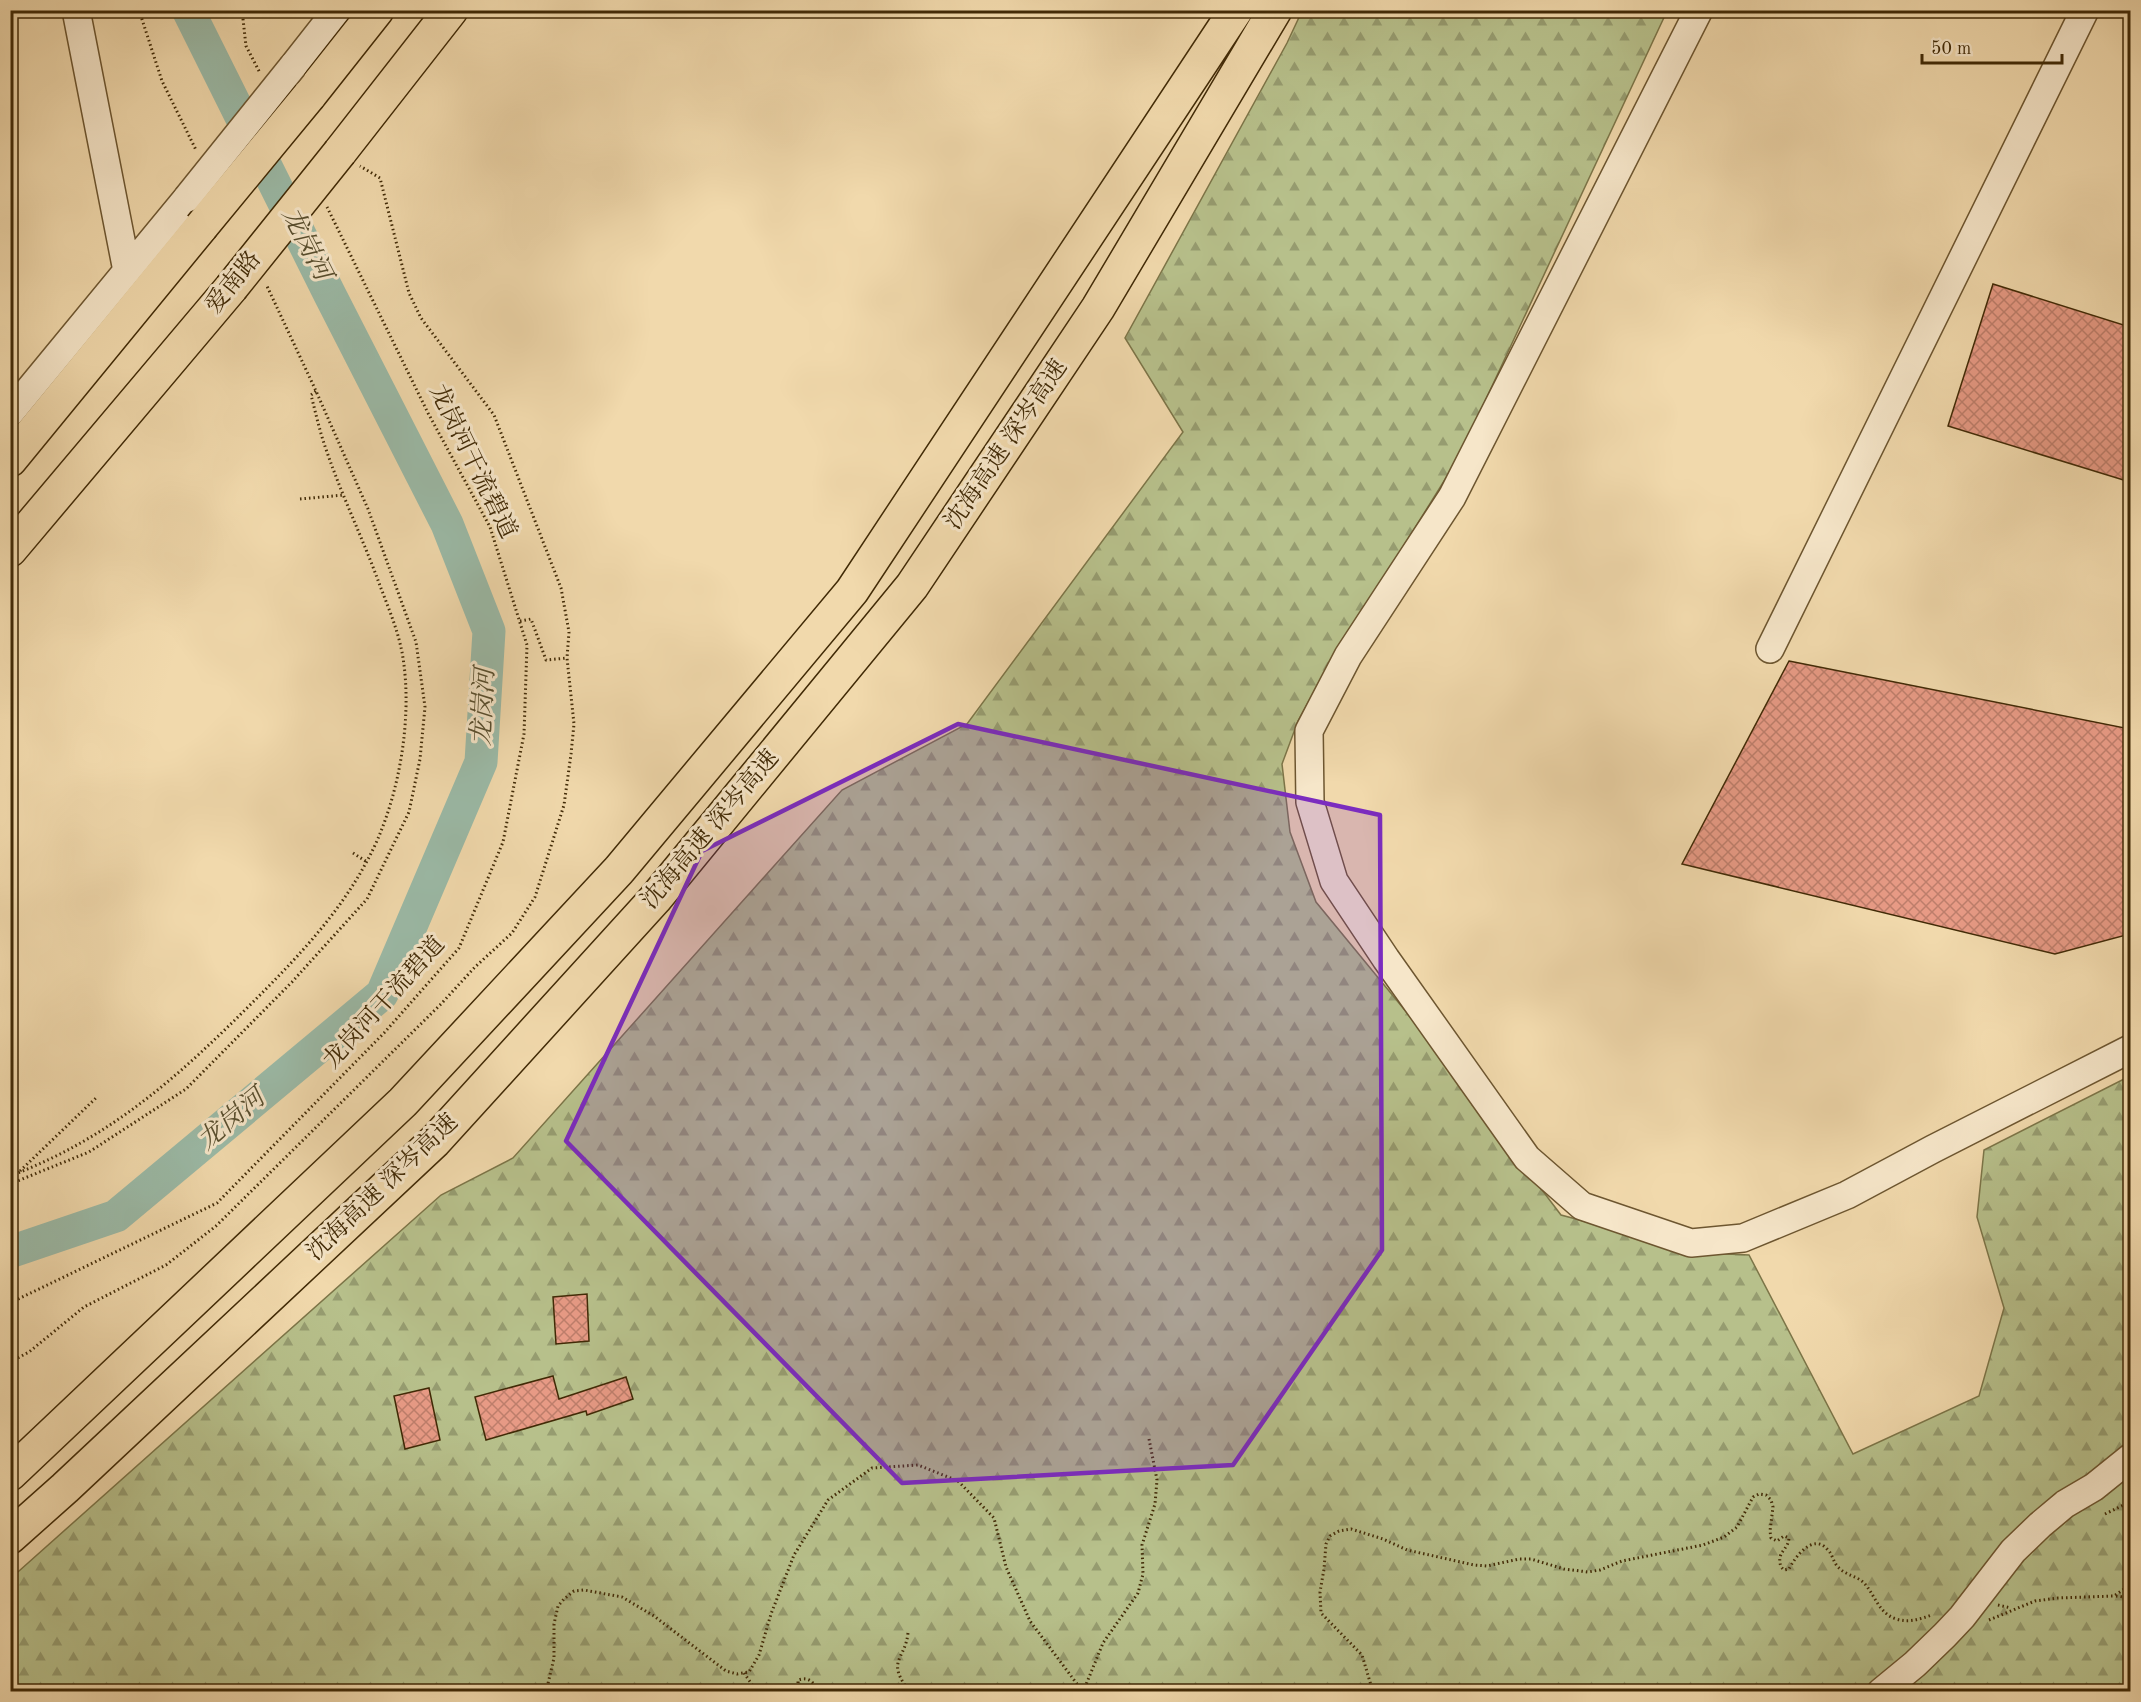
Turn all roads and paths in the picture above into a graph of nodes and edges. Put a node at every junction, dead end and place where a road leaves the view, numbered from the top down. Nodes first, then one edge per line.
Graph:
1 (76, 10) edge
2 (139, 10) edge
3 (243, 10) edge
4 (337, 10) edge
5 (377, 10) edge
6 (451, 10) edge
7 (1236, 10) edge
8 (1275, 10) edge
9 (1699, 10) edge
10 (2085, 10) edge
11 (262, 77) dead end
12 (340, 152) junction
13 (197, 153) dead end
14 (324, 201) dead end
15 (127, 271) junction
16 (262, 276) dead end
17 (316, 391) junction
18 (10, 413) edge
19 (10, 460) edge
20 (344, 495) junction
21 (300, 499) dead end
22 (10, 550) edge
23 (520, 621) junction
24 (1770, 649) dead end
25 (567, 658) junction
26 (353, 853) dead end
27 (367, 862) junction
28 (2130, 1049) edge
29 (97, 1097) dead end
30 (17, 1174) junction
31 (10, 1176) edge
32 (10, 1184) edge
33 (10, 1303) edge
34 (10, 1362) edge
35 (1149, 1439) dead end
36 (2130, 1458) edge
37 (10, 1474) edge
38 (2130, 1502) edge
39 (2105, 1514) dead end
40 (10, 1537) edge
41 (2130, 1585) edge
42 (2114, 1596) junction
43 (2130, 1599) edge
44 (1962, 1617) junction
45 (908, 1633) dead end
46 (744, 1673) junction
47 (546, 1692) edge
48 (757, 1692) edge
49 (798, 1692) edge
50 (819, 1692) edge
51 (910, 1692) edge
52 (1083, 1692) edge
53 (1374, 1692) edge
54 (1881, 1692) edge

1 - 15 street
2 - 13 path
3 - 11 path
4 - 15 street, bridge
5 - 19 main road, bridge
6 - 12 main road, 爱南路
7 - 37 main road, 沈海高速 深岑高速
8 - 40 main road, 沈海高速 深岑高速
9 - 28 street
10 - 24 street
12 - 22 main road, 爱南路, bridge
12 - 25 path
14 - 23 path, 龙岗河干流碧道
15 - 18 street
16 - 17 path
17 - 20 path
17 - 32 path
20 - 21 path
20 - 27 path
23 - 25 path
23 - 33 path, 龙岗河干流碧道
25 - 34 path
26 - 27 path
27 - 30 path
29 - 30 path
30 - 31 path
35 - 52 path
36 - 44 street
38 - 39 path
41 - 42 path
42 - 43 path
42 - 44 path
44 - 53 path
44 - 54 street
45 - 51 path
46 - 47 path
46 - 48 path
46 - 52 path
49 - 50 path

